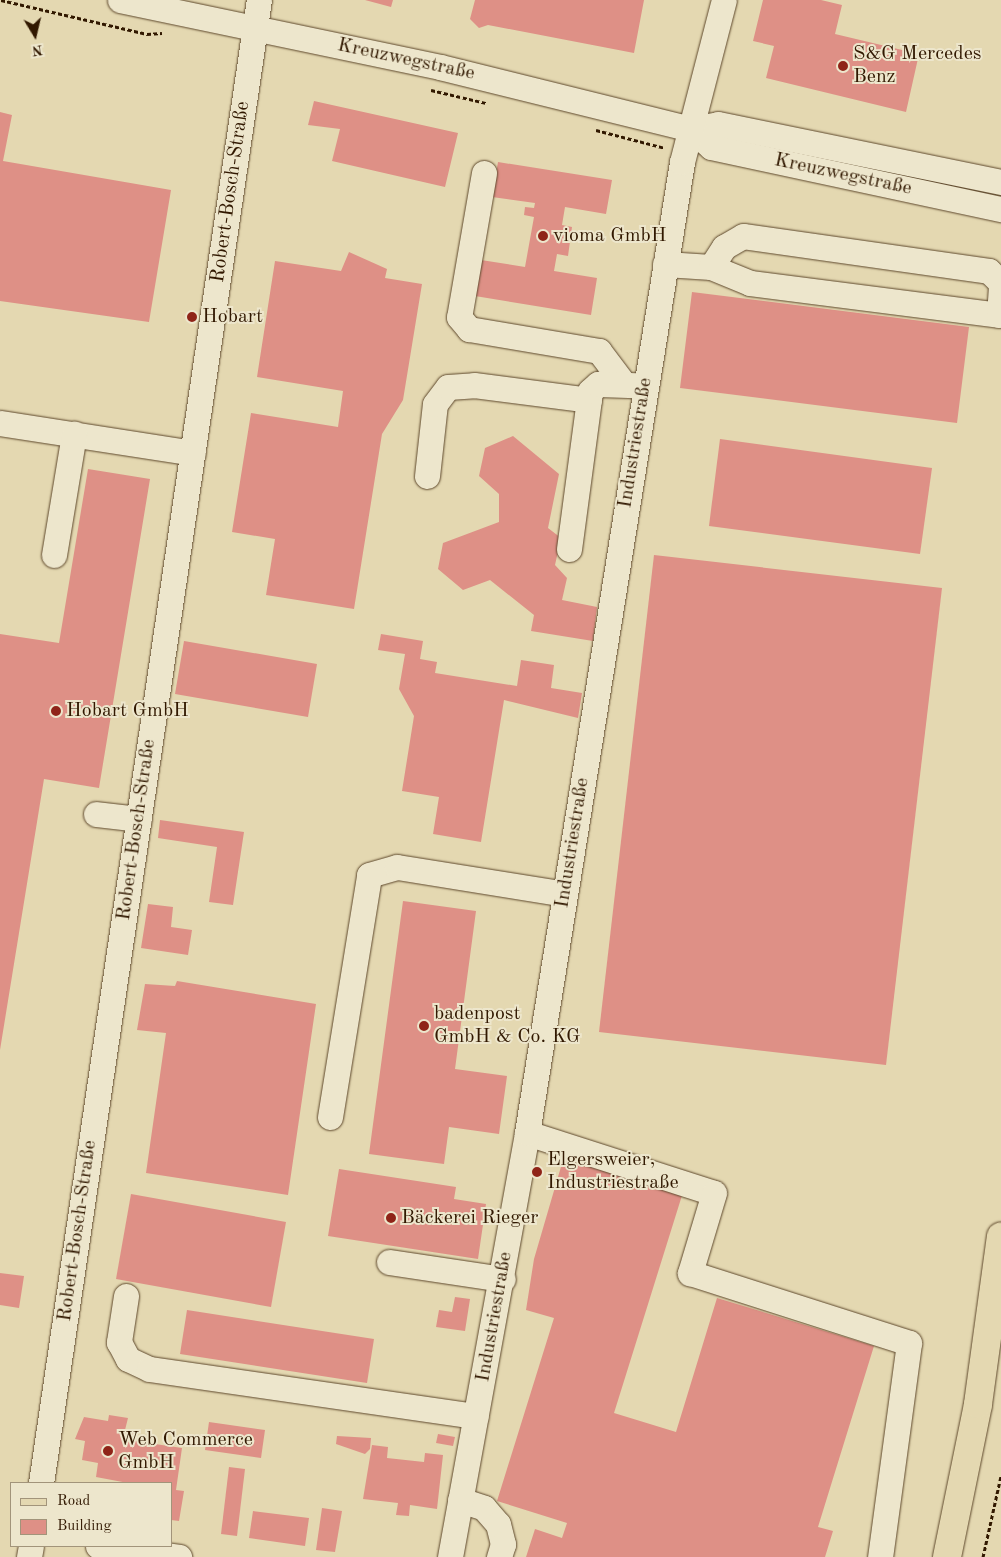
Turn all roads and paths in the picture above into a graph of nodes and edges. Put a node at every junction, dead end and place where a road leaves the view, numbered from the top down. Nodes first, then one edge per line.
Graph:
1 (1, 0) edge
2 (120, 0) edge
3 (259, 0) edge
4 (724, 0) edge
5 (256, 28) junction
6 (167, 32) dead end
7 (420, 87) dead end
8 (493, 105) dead end
9 (590, 128) dead end
10 (691, 129) junction
11 (683, 154) junction
12 (484, 173) dead end
13 (1001, 182) edge
14 (1001, 209) edge
15 (665, 264) junction
16 (711, 267) junction
17 (1001, 284) edge
18 (635, 385) junction
19 (589, 400) junction
20 (1, 430) edge
21 (74, 434) junction
22 (193, 453) junction
23 (427, 476) dead end
24 (569, 549) dead end
25 (54, 555) dead end
26 (96, 814) dead end
27 (139, 819) junction
28 (565, 894) junction
29 (330, 1116) dead end
30 (527, 1133) junction
31 (1001, 1237) edge
32 (389, 1262) dead end
33 (503, 1279) junction
34 (126, 1296) dead end
35 (476, 1416) junction
36 (1001, 1476) edge
37 (41, 1482) edge
38 (460, 1500) junction
39 (105, 1547) edge
40 (179, 1557) edge
41 (450, 1557) edge
42 (499, 1557) edge
43 (880, 1557) edge
44 (946, 1557) edge
45 (983, 1557) edge

1 - 6 path
2 - 5 street, Kreuzwegstraße
3 - 5 street, Robert-Bosch-Straße
4 - 10 street, Industriestraße
5 - 10 street, Kreuzwegstraße
5 - 22 street, Robert-Bosch-Straße
7 - 8 path
9 - 11 path
10 - 11 street, Industriestraße
10 - 13 street, Kreuzwegstraße
10 - 14 street, Kreuzwegstraße
11 - 15 street, Industriestraße
12 - 18 street
15 - 16 street
15 - 18 street, Industriestraße
16 - 17 street
16 - 17 street
18 - 19 street
18 - 28 street, Industriestraße
19 - 23 street
19 - 24 street
20 - 21 street
21 - 22 street
21 - 25 street
22 - 27 street, Robert-Bosch-Straße
26 - 27 street
27 - 37 street, Robert-Bosch-Straße
28 - 29 street
28 - 30 street, Industriestraße
30 - 33 street, Industriestraße
30 - 43 street
31 - 44 main road
32 - 33 street
33 - 35 street, Industriestraße
34 - 35 street
35 - 38 street, Industriestraße
36 - 45 path
38 - 41 street, Industriestraße
38 - 42 street
39 - 40 street

